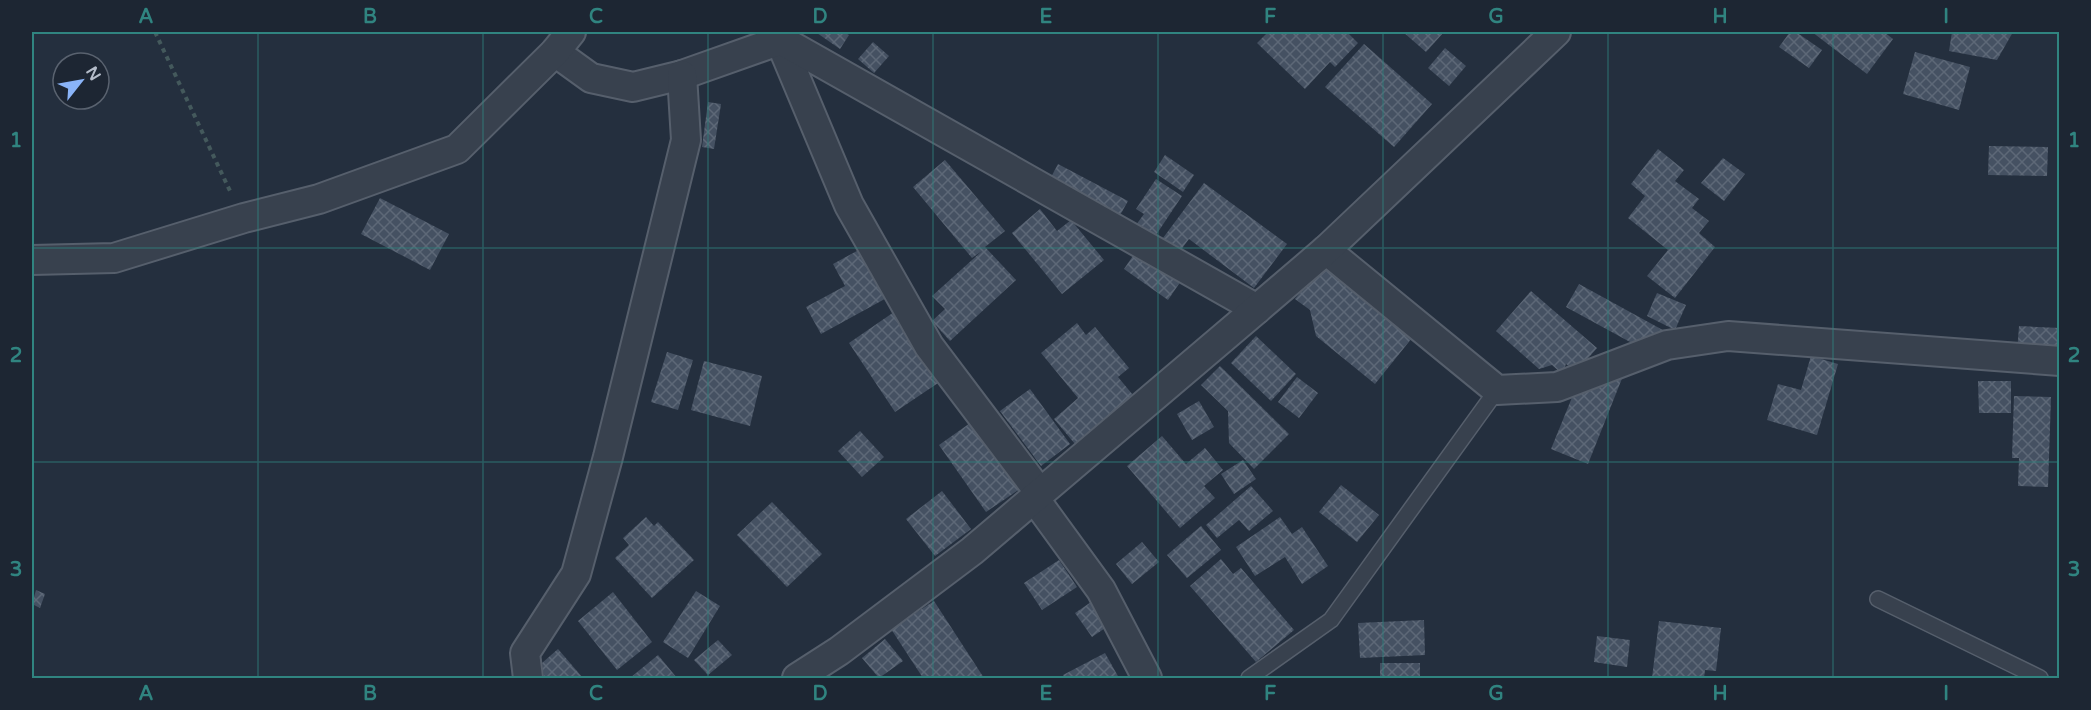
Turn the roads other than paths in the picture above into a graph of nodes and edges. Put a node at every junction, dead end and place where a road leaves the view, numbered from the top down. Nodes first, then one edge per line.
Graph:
1 (1556, 32) edge
2 (778, 36) edge
3 (563, 42) edge
4 (682, 75) junction
5 (1326, 250) junction
6 (32, 260) edge
7 (1257, 309) junction
8 (2060, 361) edge
9 (1497, 390) junction
10 (1037, 496) junction
11 (1878, 599) dead end
12 (528, 678) edge
13 (797, 678) edge
14 (1148, 678) edge
15 (1249, 678) edge
16 (2040, 678) edge

1 - 5 street
2 - 4 street
2 - 7 street
2 - 10 street
3 - 4 street
3 - 6 street
4 - 12 street
5 - 7 street
5 - 9 street
7 - 10 street
8 - 9 street
9 - 15 lane
10 - 13 street
10 - 14 street
11 - 16 lane

